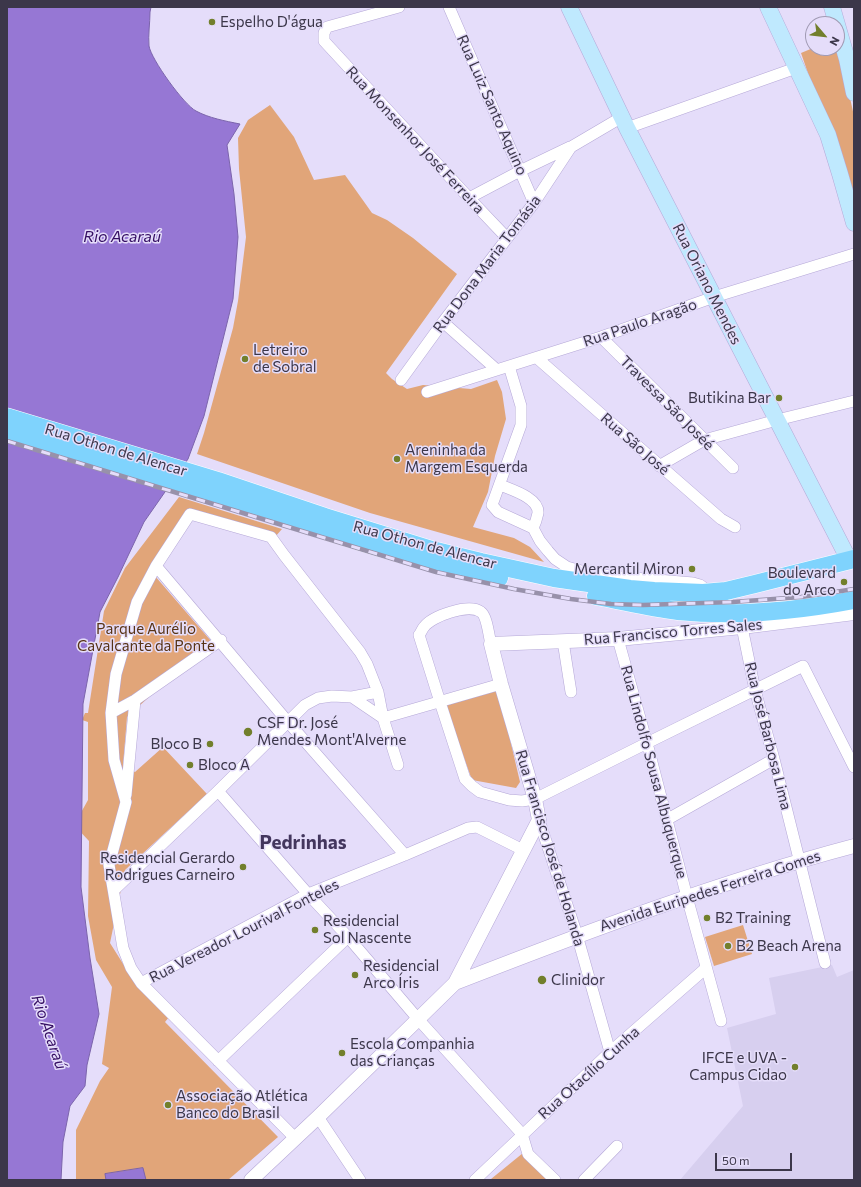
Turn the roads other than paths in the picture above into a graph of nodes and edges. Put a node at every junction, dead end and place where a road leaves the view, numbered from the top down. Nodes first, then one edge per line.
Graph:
1 (399, 7) edge
2 (449, 7) edge
3 (570, 7) edge
4 (768, 7) edge
5 (832, 7) edge
6 (366, 11) edge
7 (850, 58) edge
8 (796, 68) junction
9 (854, 93) edge
10 (624, 122) junction
11 (571, 147) junction
12 (520, 171) junction
13 (469, 198) junction
14 (534, 203) junction
15 (854, 223) edge
16 (507, 238) junction
17 (854, 254) edge
18 (714, 297) junction
19 (443, 322) junction
20 (601, 338) junction
21 (537, 358) junction
22 (509, 366) junction
23 (498, 370) junction
24 (400, 380) dead end
25 (427, 392) dead end
26 (854, 401) edge
27 (7, 417) edge
28 (777, 420) junction
29 (7, 431) edge
30 (704, 440) junction
31 (659, 466) junction
32 (733, 468) dead end
33 (500, 485) junction
34 (216, 488) junction
35 (534, 528) junction
36 (735, 528) dead end
37 (852, 559) edge
38 (156, 566) junction
39 (710, 593) junction
40 (854, 600) edge
41 (854, 613) edge
42 (738, 620) junction
43 (618, 639) junction
44 (220, 640) junction
45 (563, 641) junction
46 (491, 644) junction
47 (501, 684) junction
48 (755, 690) junction
49 (378, 692) junction
50 (571, 692) dead end
51 (352, 697) junction
52 (135, 700) junction
53 (440, 702) junction
54 (112, 713) junction
55 (382, 718) junction
56 (288, 722) junction
57 (647, 743) junction
58 (774, 759) junction
59 (398, 765) dead end
60 (854, 767) edge
61 (218, 791) junction
62 (535, 800) junction
63 (126, 802) junction
64 (668, 819) junction
65 (540, 820) junction
66 (854, 846) edge
67 (523, 850) junction
68 (405, 855) junction
69 (800, 860) junction
70 (114, 890) junction
71 (308, 894) junction
72 (687, 897) junction
73 (577, 935) junction
74 (348, 937) junction
75 (825, 963) dead end
76 (706, 968) junction
77 (141, 983) junction
78 (455, 983) junction
79 (418, 1019) junction
80 (721, 1021) dead end
81 (610, 1052) junction
82 (218, 1061) junction
83 (318, 1117) junction
84 (522, 1134) junction
85 (295, 1138) junction
86 (617, 1146) dead end
87 (479, 1179) edge
88 (251, 1180) edge
89 (360, 1180) edge
90 (555, 1180) edge
91 (584, 1180) edge

1 - 6 street
2 - 12 street, Rua Luiz Santo Aquino
3 - 10 main road, Rua Oriano Mendes
4 - 8 main road
5 - 7 main road
6 - 13 street, Rua Monsenhor José Ferreira
7 - 9 main road
8 - 10 street, Rua Dona Maria Tomásia
8 - 15 main road
10 - 11 street, Rua Dona Maria Tomásia
10 - 18 main road, Rua Oriano Mendes
11 - 12 street, Rua Dona Maria Tomásia
11 - 14 street, Rua Dona Maria Tomásia
12 - 13 street, Rua Dona Maria Tomásia
12 - 14 street, Rua Luiz Santo Aquino
13 - 16 street, Rua Monsenhor José Ferreira
14 - 16 street, Rua Dona Maria Tomásia
16 - 19 street, Rua Dona Maria Tomásia
17 - 18 street, Rua Paulo Aragão
18 - 20 street, Rua Paulo Aragão
18 - 28 main road, Rua Oriano Mendes
19 - 23 street
19 - 24 street, Rua Dona Maria Tomásia
20 - 21 street, Rua Paulo Aragão
20 - 30 street, Travessa São Joséé
21 - 22 street, Rua Paulo Aragão
21 - 31 street, Rua São José
22 - 23 street, Rua Paulo Aragão
22 - 33 street
23 - 25 street, Rua Paulo Aragão
26 - 28 street
27 - 34 main road, Rua Othon de Alencar
28 - 30 street
28 - 37 main road, Rua Oriano Mendes
29 - 34 main road, Rua Othon de Alencar
30 - 31 street
30 - 32 street, Travessa São Joséé
31 - 36 street, Rua São José
33 - 35 street
33 - 35 street
34 - 39 main road, Rua Othon de Alencar
34 - 42 main road, Rua Othon de Alencar
35 - 39 street
37 - 39 main road, Rua Othon de Alencar
38 - 44 street
38 - 49 street
38 - 54 street
40 - 42 main road, Rua Othon de Alencar
41 - 42 street, Rua Francisco Torres Sales
42 - 43 street, Rua Francisco Torres Sales
42 - 48 street, Rua José Barbosa Lima
43 - 45 street, Rua Francisco Torres Sales
43 - 57 street, Rua Lindolfo Sousa Albuquerque
44 - 52 street
44 - 56 street
45 - 46 street, Rua Francisco Torres Sales
45 - 50 street
46 - 47 street, Rua Francisco José de Holanda
46 - 53 street
47 - 53 street
47 - 62 street, Rua Francisco José de Holanda
48 - 57 street
48 - 58 street, Rua José Barbosa Lima
48 - 60 street
49 - 51 street
49 - 55 street
51 - 55 street
51 - 56 street
52 - 54 street
52 - 63 street
53 - 55 street
53 - 62 street
54 - 63 street
55 - 59 street
56 - 61 street
56 - 68 street
57 - 62 street
57 - 64 street, Rua Lindolfo Sousa Albuquerque
58 - 64 street
58 - 69 street, Rua José Barbosa Lima
61 - 70 street
61 - 71 street
62 - 65 street, Rua Francisco José de Holanda
63 - 70 street
64 - 72 street, Rua Lindolfo Sousa Albuquerque
65 - 67 street
65 - 73 street, Rua Francisco José de Holanda
66 - 69 street, Avenida Euripedes Ferreira Gomes
67 - 68 street, Rua Vereador Lourival Fonteles
67 - 78 street
68 - 71 street, Rua Vereador Lourival Fonteles
69 - 72 street, Avenida Euripedes Ferreira Gomes
69 - 75 street, Rua José Barbosa Lima
70 - 77 street
71 - 74 street
71 - 77 street, Rua Vereador Lourival Fonteles
72 - 73 street, Avenida Euripedes Ferreira Gomes
72 - 76 street, Rua Lindolfo Sousa Albuquerque
73 - 78 street, Avenida Euripedes Ferreira Gomes
73 - 81 street, Rua Francisco José de Holanda
74 - 79 street
74 - 82 street
76 - 80 street, Rua Lindolfo Sousa Albuquerque
76 - 81 street, Rua Otacílio Cunha
77 - 82 street
78 - 79 street
79 - 83 street
79 - 84 street
81 - 84 street, Rua Otacílio Cunha
82 - 85 street
83 - 85 street
83 - 89 street
84 - 87 street, Rua Otacílio Cunha
84 - 90 street
85 - 88 street
86 - 91 street

